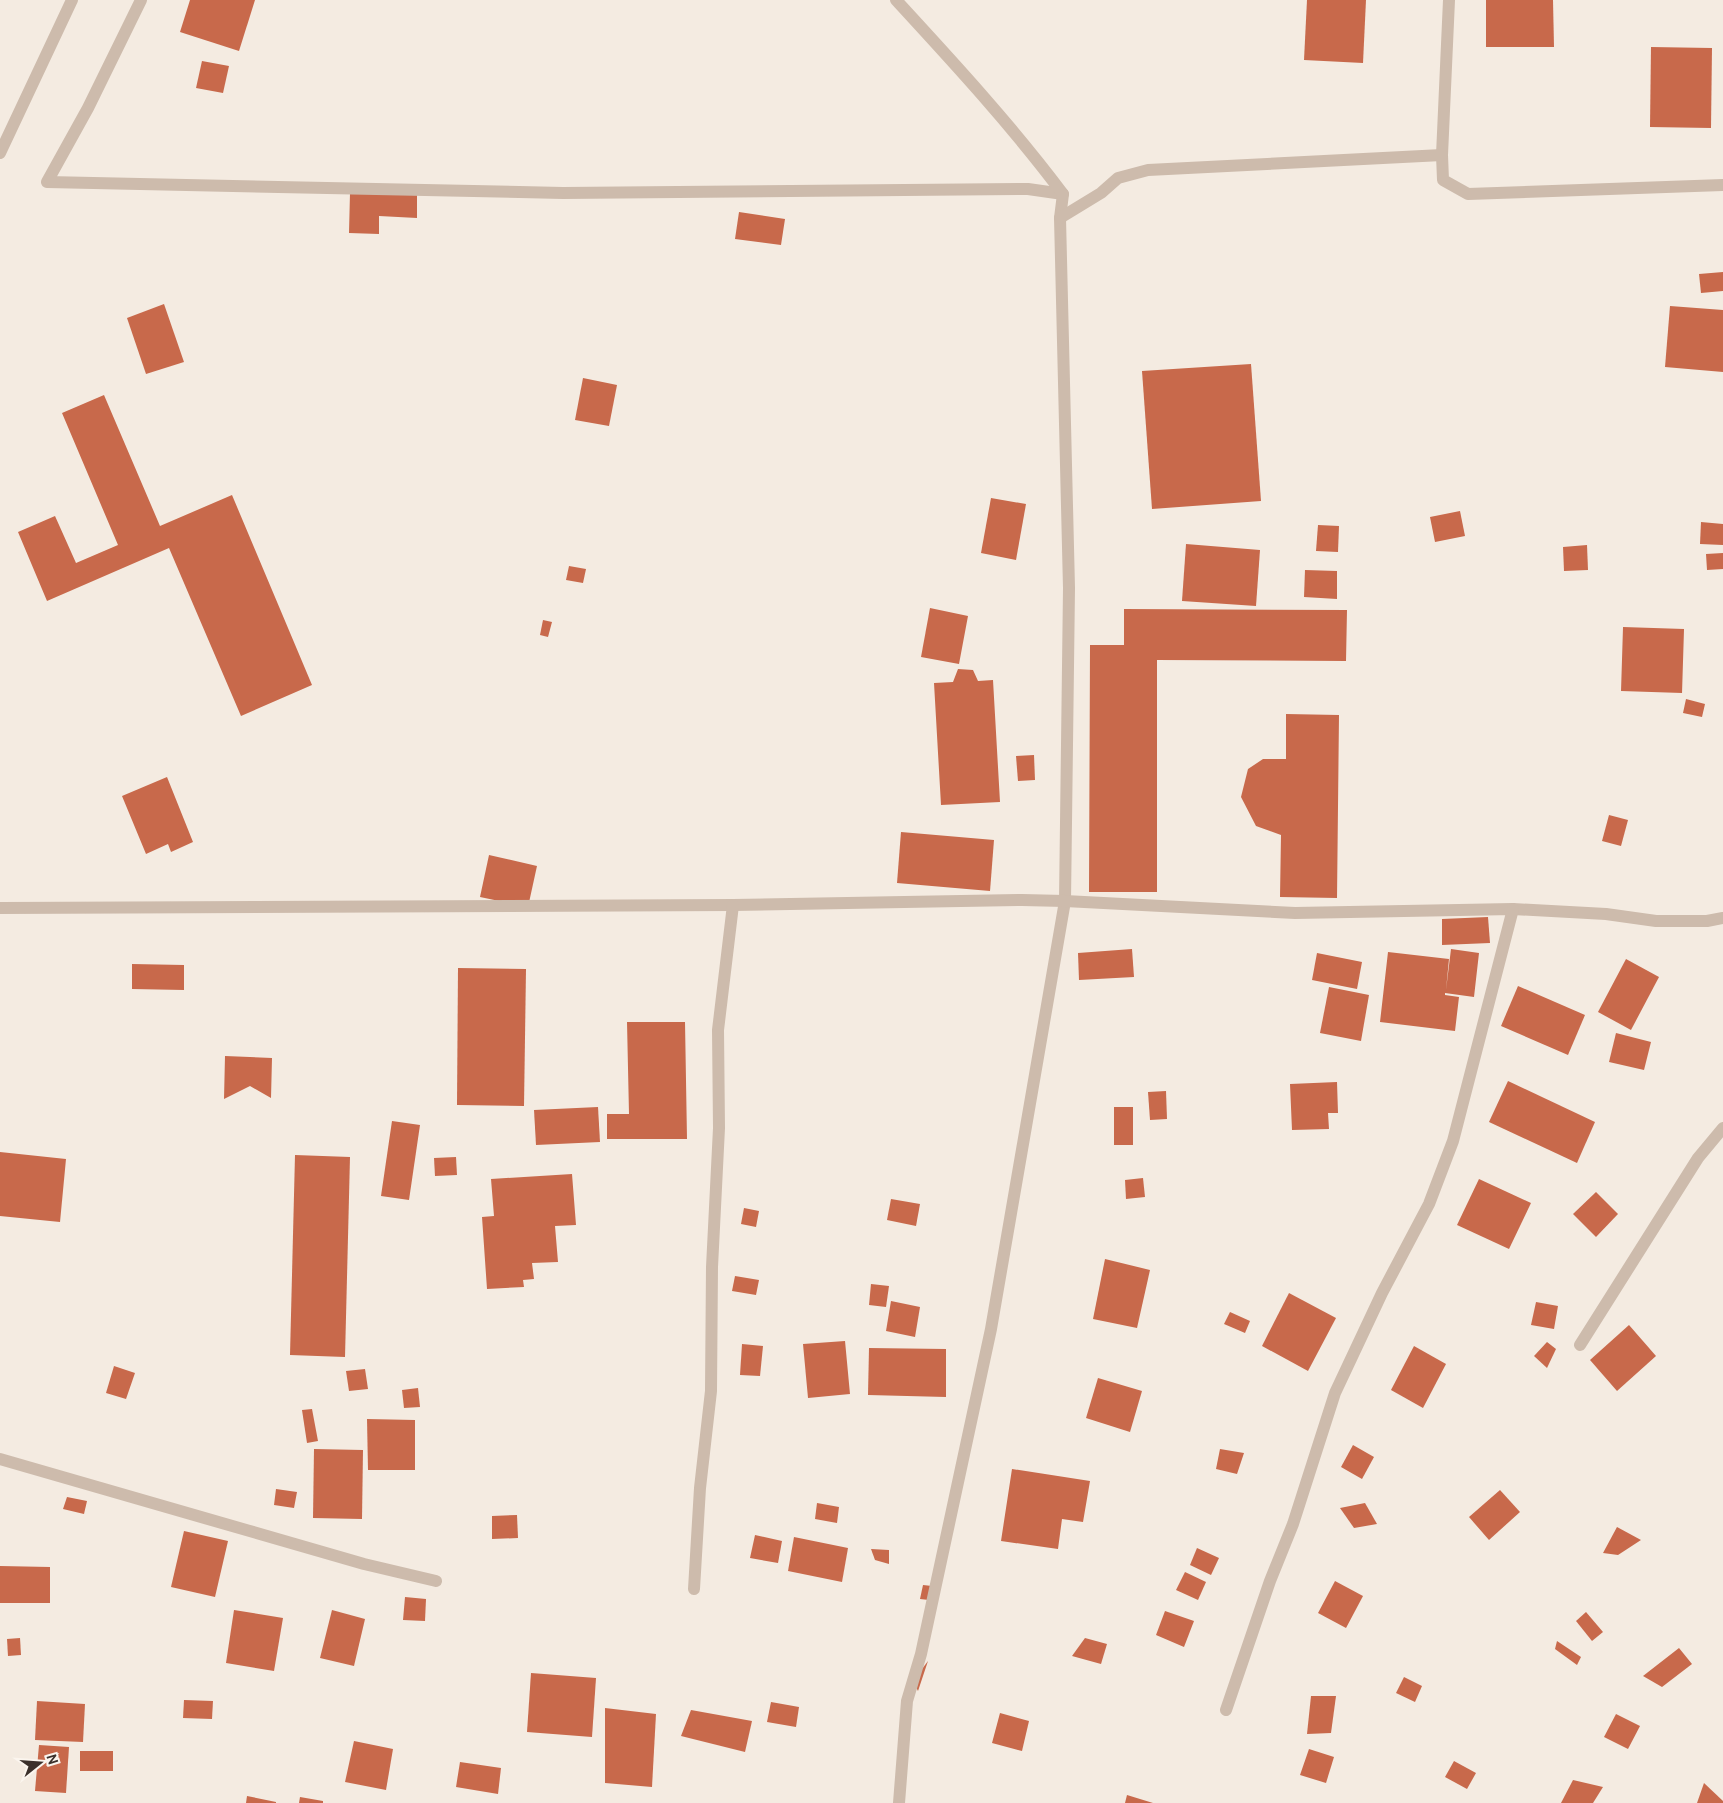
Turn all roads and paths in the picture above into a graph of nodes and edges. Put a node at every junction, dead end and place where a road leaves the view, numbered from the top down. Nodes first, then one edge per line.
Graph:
1 (72, 0) edge
2 (141, 0) edge
3 (896, 0) edge
4 (1449, 0) edge
5 (0, 153) edge
6 (1442, 155) junction
7 (1723, 185) edge
8 (1063, 194) junction
9 (1060, 218) junction
10 (1065, 901) junction
11 (733, 905) junction
12 (0, 908) edge
13 (1513, 909) junction
14 (1723, 918) edge
15 (1723, 1128) edge
16 (1580, 1345) dead end
17 (0, 1459) edge
18 (436, 1581) dead end
19 (694, 1589) dead end
20 (1226, 1710) dead end
21 (899, 1803) edge

1 - 5 street
2 - 8 street
3 - 8 street
4 - 6 street
6 - 7 street
6 - 9 street
8 - 9 street
9 - 10 street
10 - 11 street
10 - 13 street
10 - 21 street
11 - 12 street
11 - 19 street
13 - 14 street
13 - 20 street
15 - 16 street
17 - 18 street

